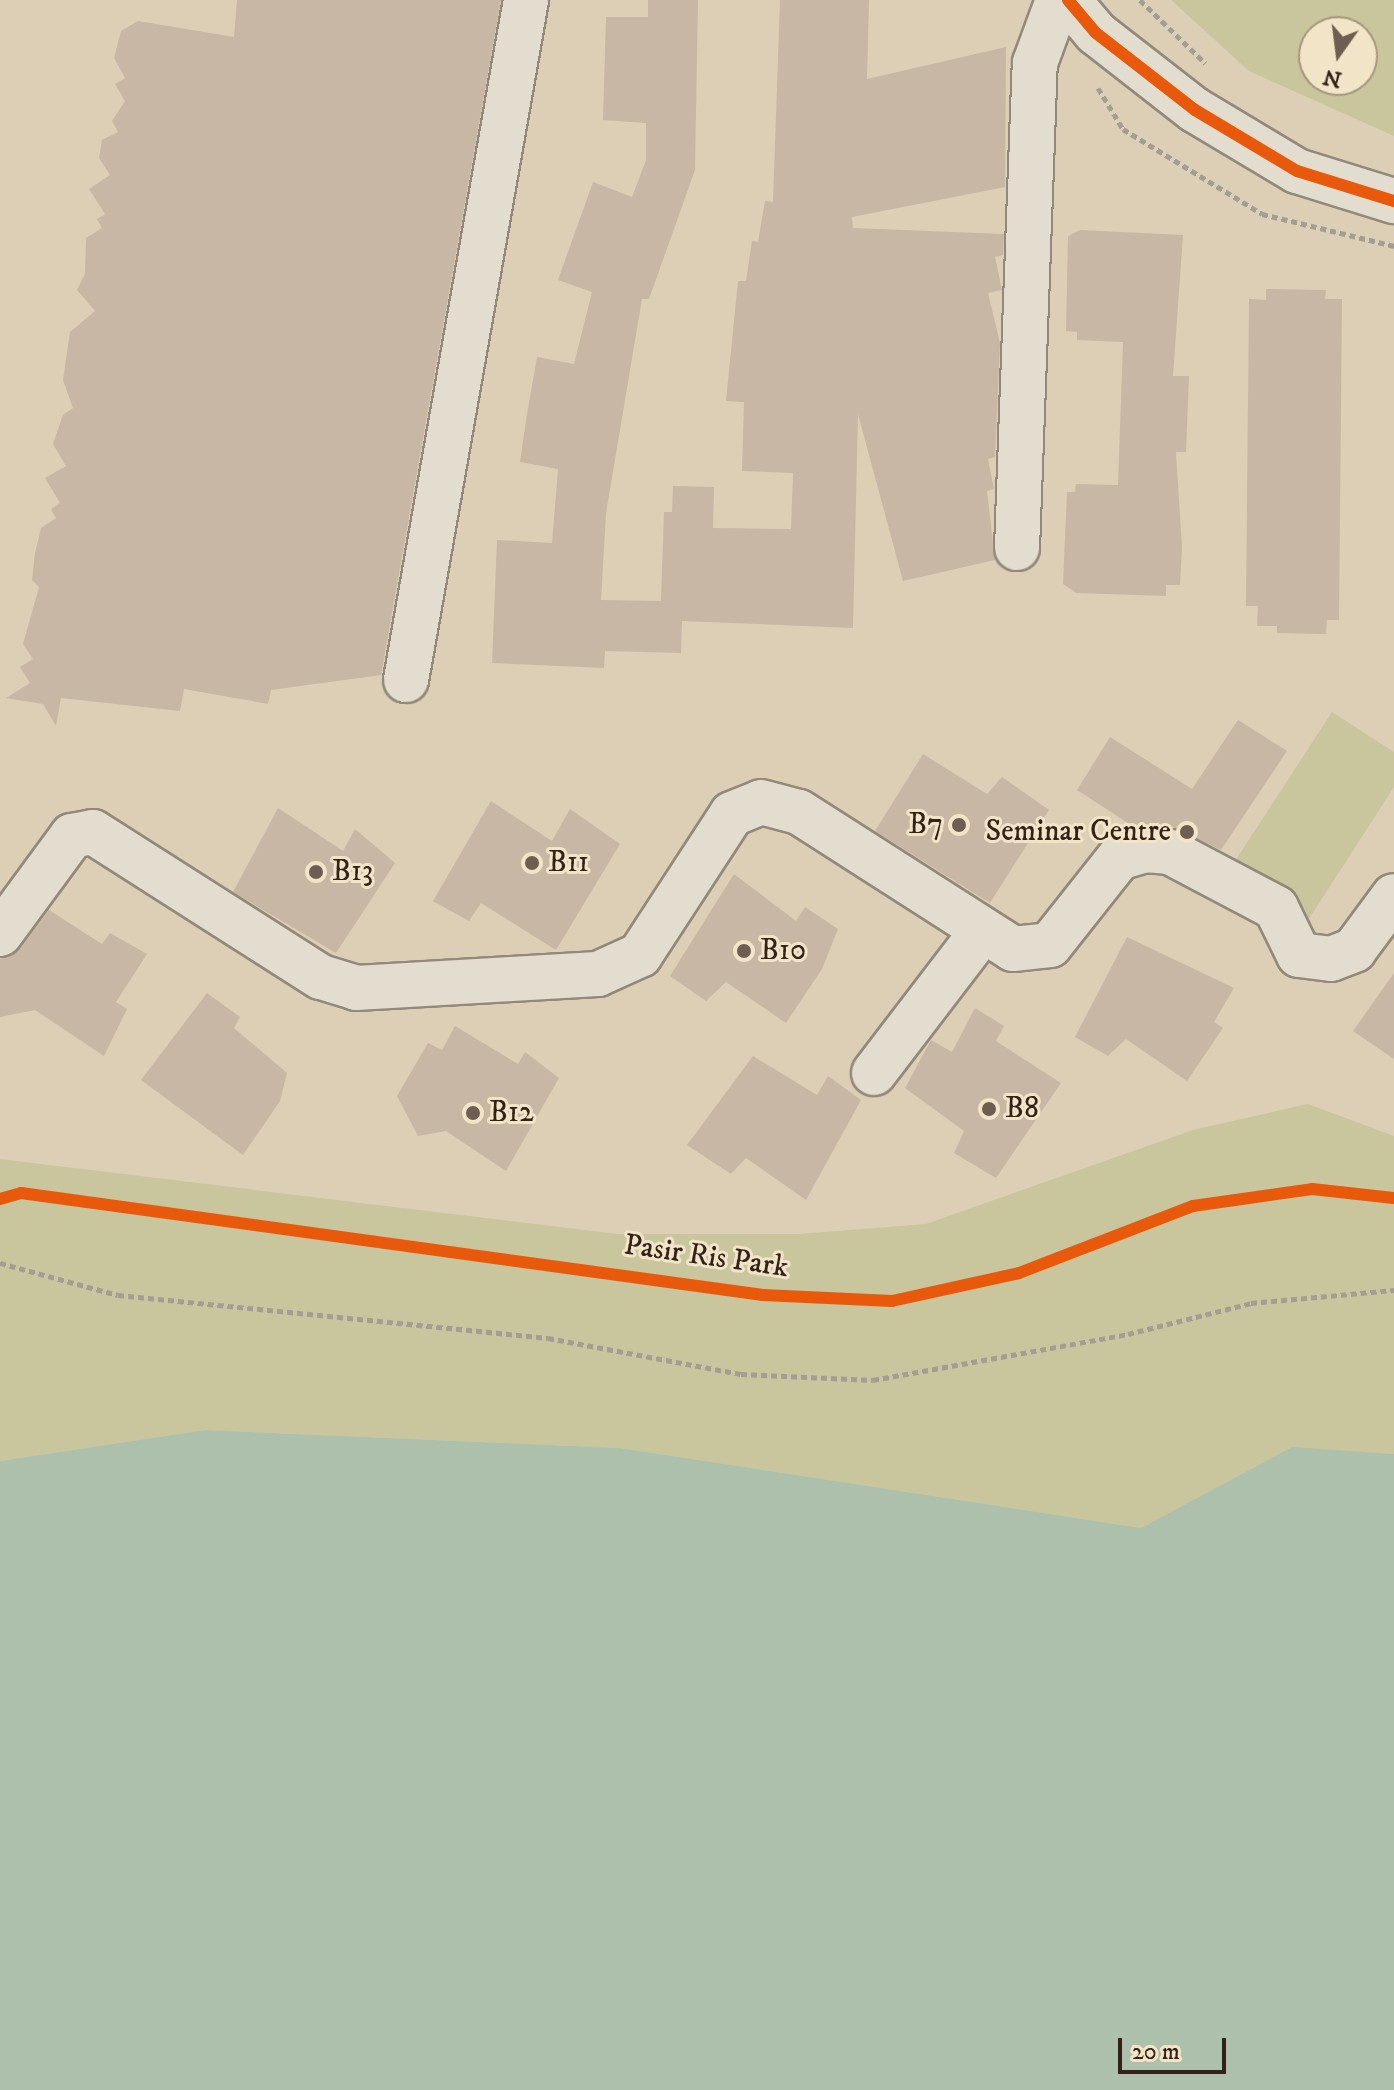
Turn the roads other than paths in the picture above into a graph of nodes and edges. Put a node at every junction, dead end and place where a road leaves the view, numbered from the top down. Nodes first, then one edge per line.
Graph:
1 (526, 0) edge
2 (1058, 0) edge
3 (1068, 0) edge
4 (1394, 201) edge
5 (1017, 548) dead end
6 (406, 680) dead end
7 (1394, 896) edge
8 (981, 933) junction
9 (0, 934) edge
10 (874, 1073) dead end

1 - 6 street
2 - 5 street
3 - 4 street
7 - 8 street
8 - 9 street
8 - 10 street

